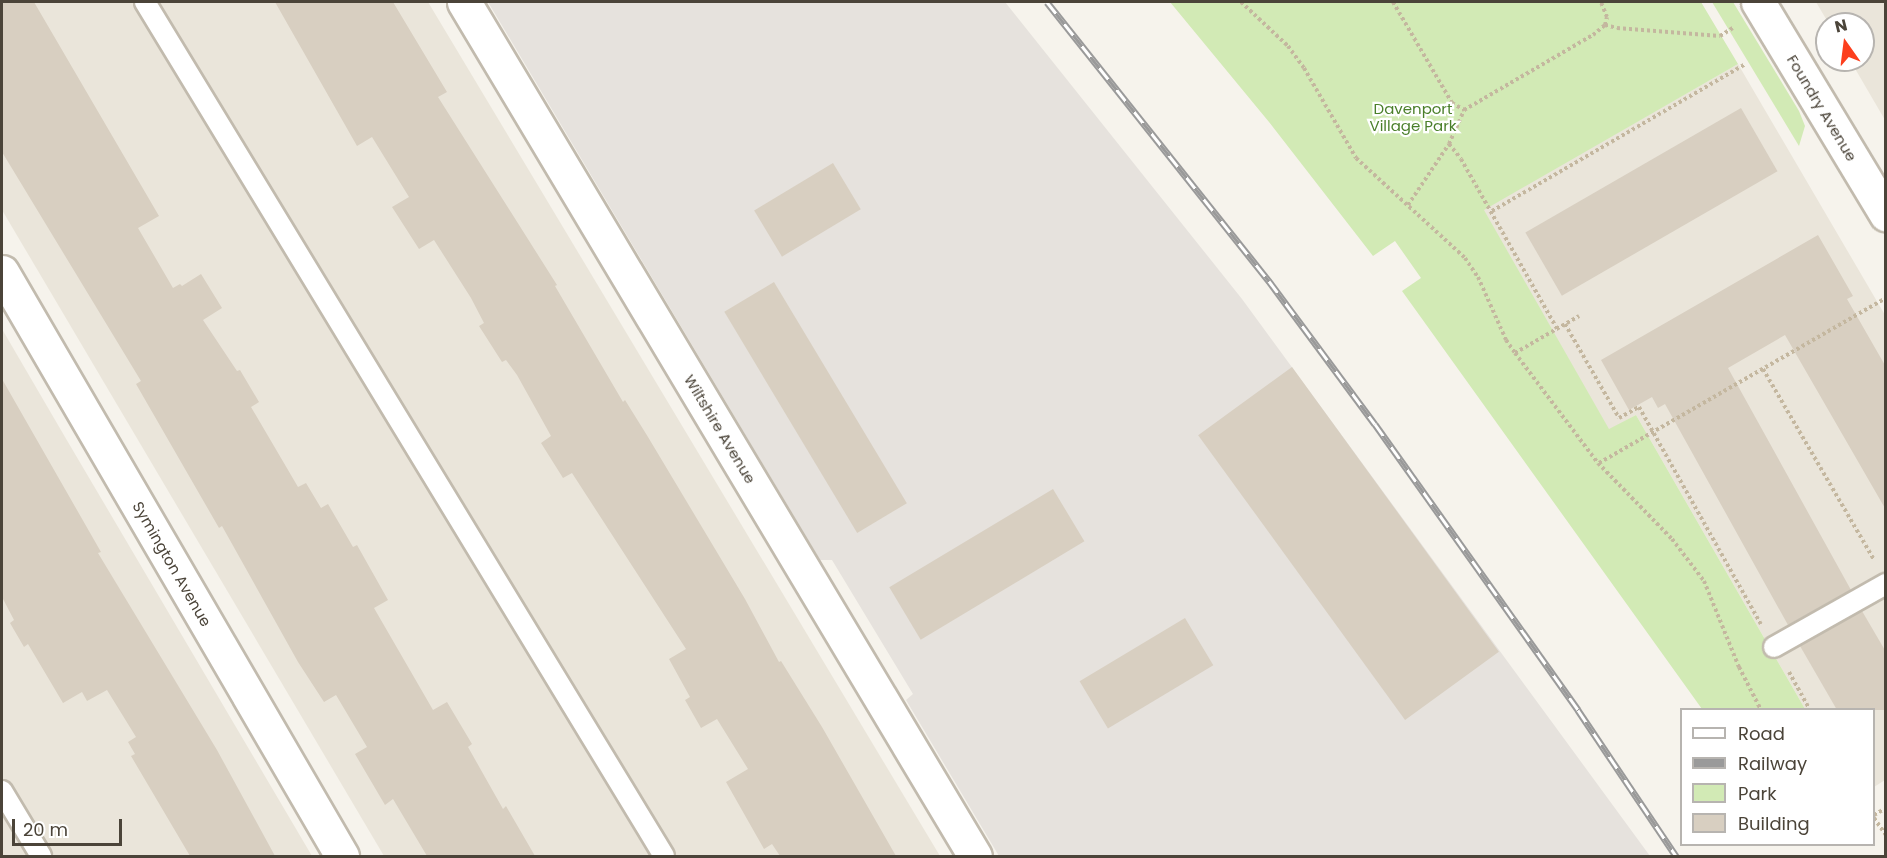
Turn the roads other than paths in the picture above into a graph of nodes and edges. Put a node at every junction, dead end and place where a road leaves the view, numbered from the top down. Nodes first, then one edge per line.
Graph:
1 (145, 2) edge
2 (464, 2) edge
3 (1761, 6) edge
4 (1886, 214) edge
5 (2, 272) edge
6 (1883, 578) edge
7 (1774, 647) road end
8 (2, 791) edge
9 (41, 856) edge
10 (342, 856) edge
11 (664, 856) edge
12 (975, 856) edge

1 - 11 lane
2 - 12 street, Wiltshire Avenue
3 - 4 street, Foundry Avenue
5 - 10 street, Symington Avenue
6 - 7 lane
8 - 9 lane

